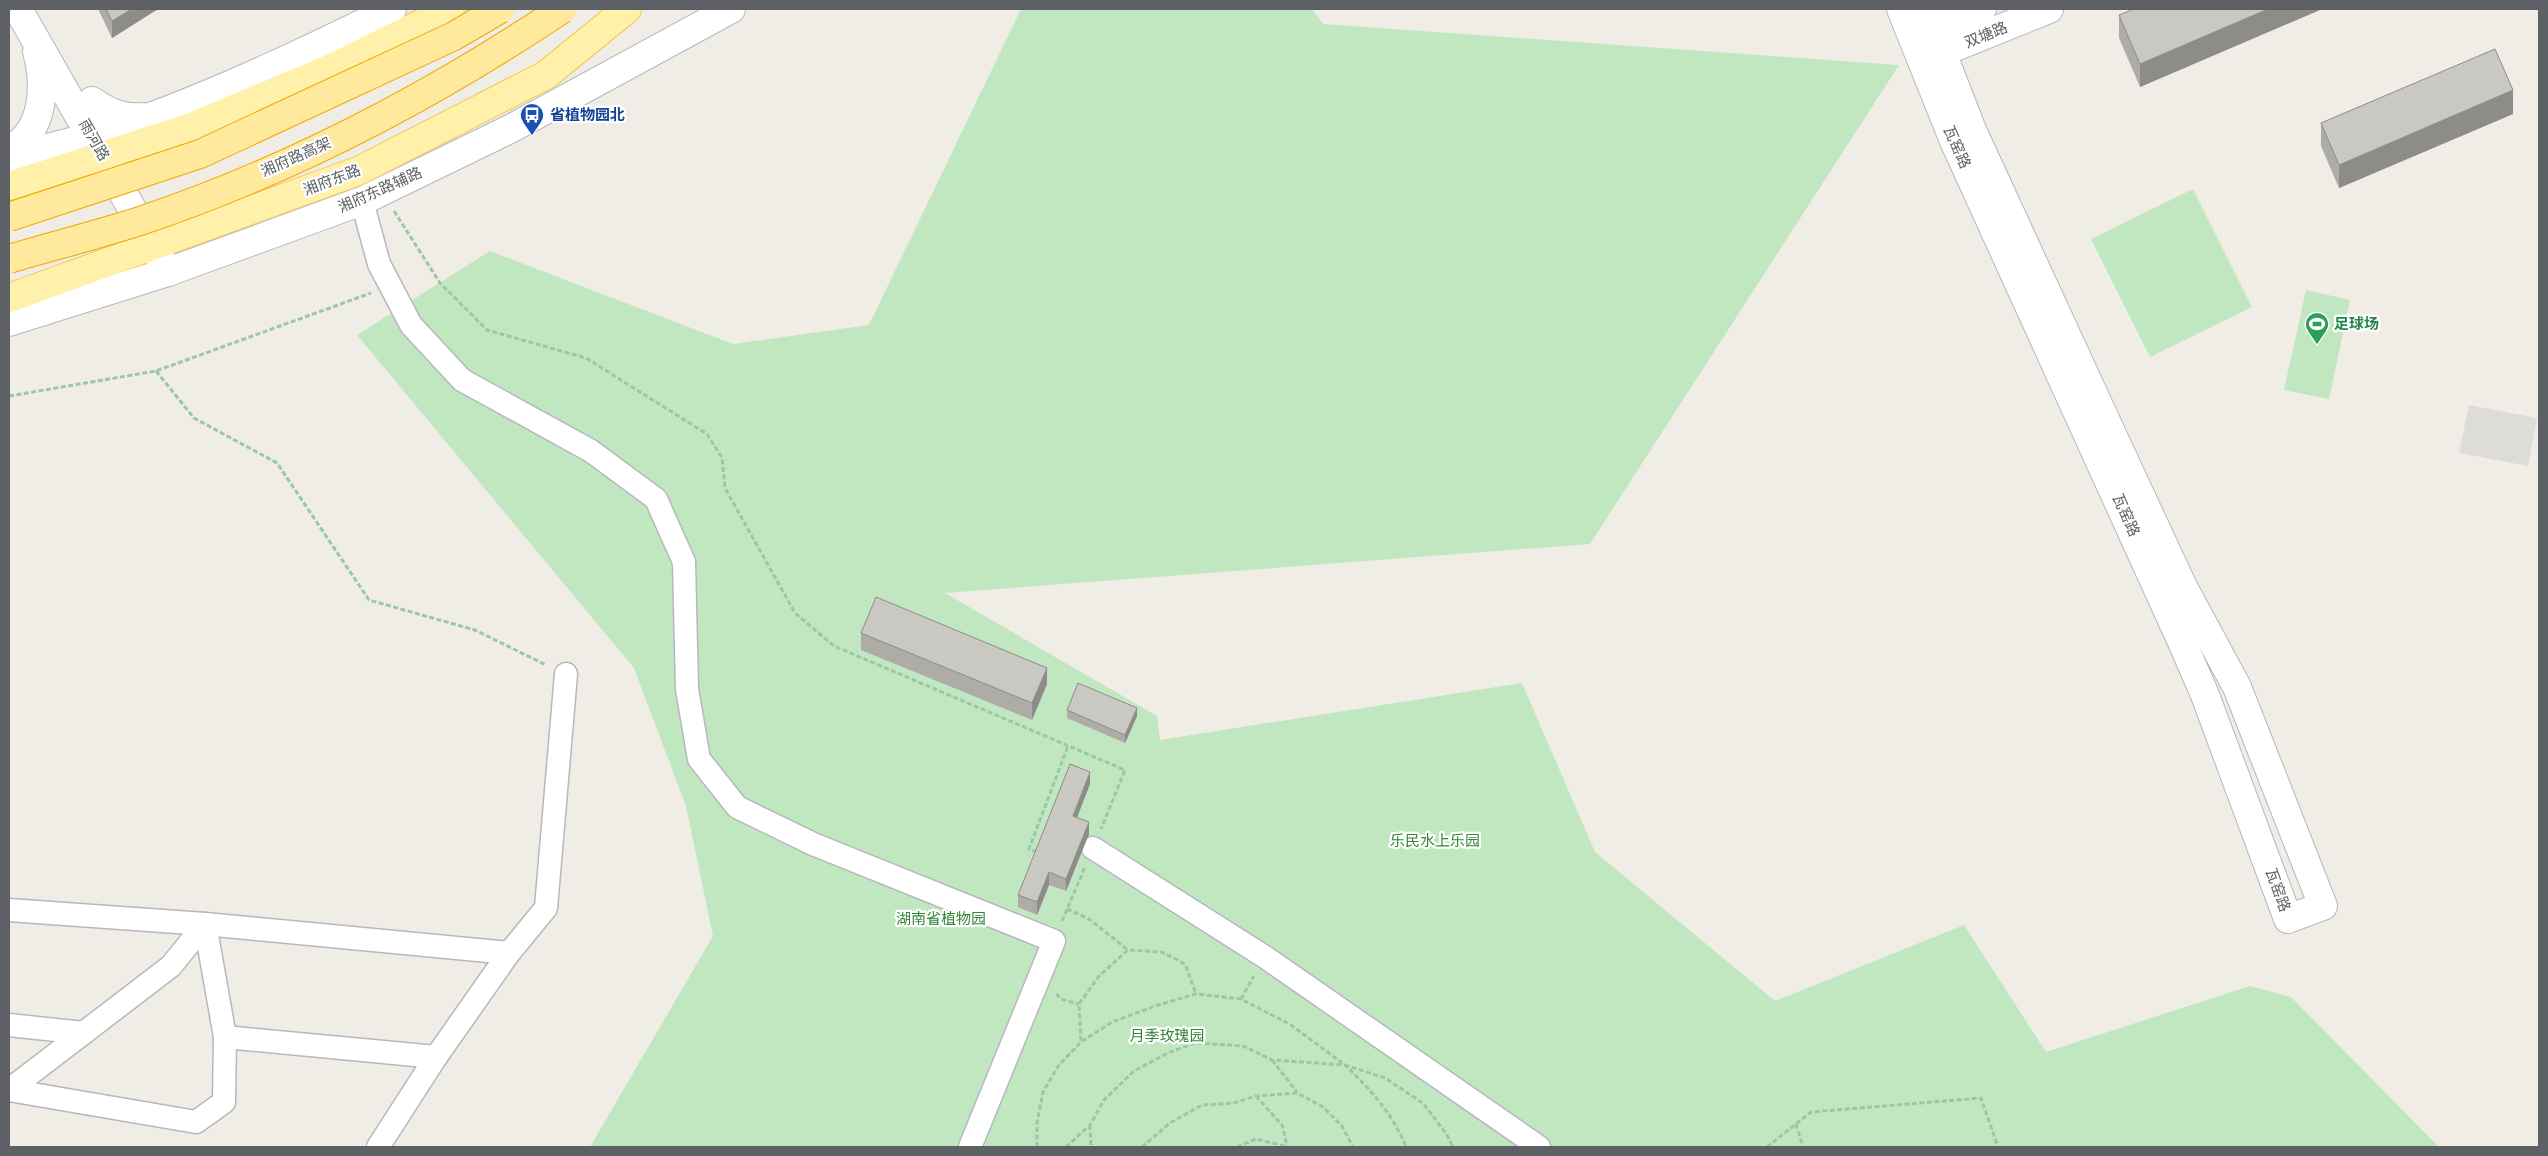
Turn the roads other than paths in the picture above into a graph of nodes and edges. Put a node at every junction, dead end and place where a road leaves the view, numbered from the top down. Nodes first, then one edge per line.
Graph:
1 (392, 9) edge
2 (451, 9) edge
3 (500, 9) edge
4 (562, 9) edge
5 (627, 9) edge
6 (731, 9) edge
7 (1901, 9) edge
8 (1982, 9) edge
9 (2049, 9) edge
10 (29, 15) edge
11 (1927, 37) edge
12 (92, 101) junction
13 (152, 116) junction
14 (106, 144) junction
15 (9, 150) edge
16 (9, 158) edge
17 (9, 186) edge
18 (372, 196) junction
19 (9, 218) edge
20 (162, 242) junction
21 (9, 259) edge
22 (177, 269) junction
23 (9, 298) edge
24 (9, 322) edge
25 (566, 674) road end
26 (1093, 848) road end
27 (9, 910) edge
28 (205, 924) junction
29 (509, 953) junction
30 (9, 1024) edge
31 (84, 1033) junction
32 (225, 1037) junction
33 (436, 1057) junction
34 (9, 1090) edge
35 (378, 1147) edge
36 (970, 1147) edge
37 (1539, 1147) edge

1 - 13 main road
2 - 14 main road
3 - 19 highway, bridge
4 - 21 highway, 湘府路高架, bridge
5 - 20 main road, 湘府东路
6 - 18 main road, 湘府东路辅路
7 - 11 main road, 瓦窑路
8 - 11 main road, 双塘路
9 - 11 main road, 双塘路
10 - 12 main road, 雨河路
10 - 14 main road, 雨河路
10 - 15 main road
11 - 11 main road, 瓦窑路
12 - 13 main road
12 - 14 main road, 雨河路
13 - 14 main road
14 - 16 main road
14 - 17 main road
14 - 20 main road, 雨河路
18 - 22 main road, 湘府东路辅路
18 - 36 street
20 - 22 main road, 雨河路
20 - 23 main road, 湘府东路
22 - 24 main road, 湘府东路辅路
25 - 29 street
26 - 37 street
27 - 28 street
28 - 29 street
28 - 31 street
28 - 32 street
29 - 33 street
30 - 31 street
31 - 34 street
32 - 33 street
32 - 34 street
33 - 35 street

